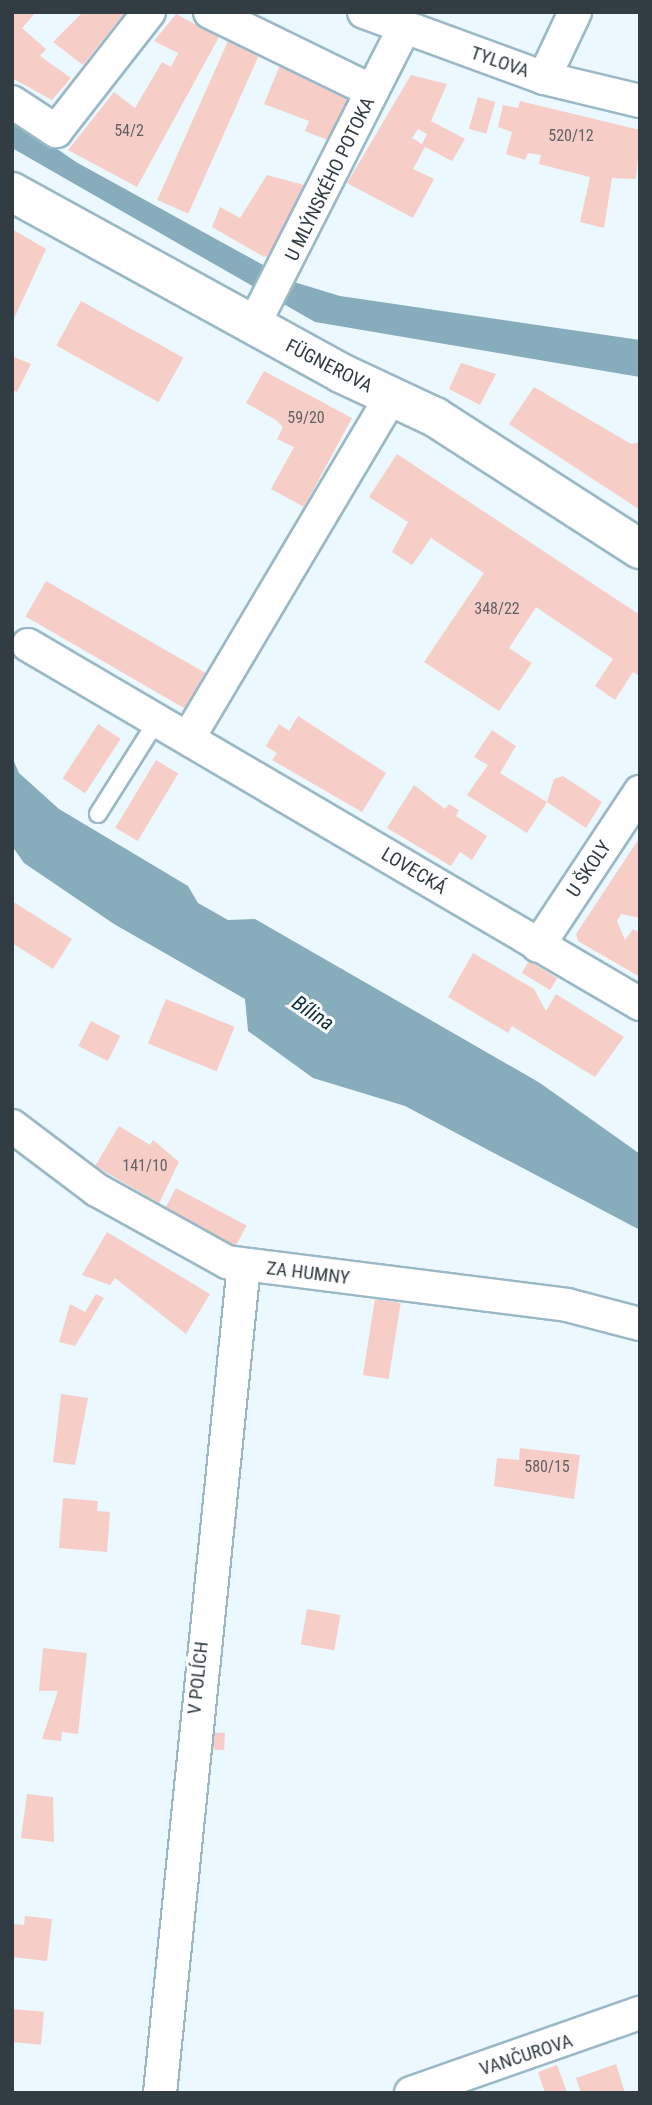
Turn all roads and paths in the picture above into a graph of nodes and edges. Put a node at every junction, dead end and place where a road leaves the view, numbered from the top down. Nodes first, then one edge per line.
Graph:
1 (149, 12) edge
2 (211, 12) edge
3 (364, 12) edge
4 (575, 12) edge
5 (404, 29) junction
6 (544, 78) junction
7 (372, 91) junction
8 (640, 101) edge
9 (12, 102) edge
10 (12, 192) edge
11 (259, 316) junction
12 (391, 397) junction
13 (640, 549) edge
14 (28, 645) dead end
15 (158, 719) junction
16 (189, 737) junction
17 (640, 792) edge
18 (99, 814) dead end
19 (538, 946) junction
20 (640, 1004) edge
21 (12, 1126) edge
22 (244, 1265) junction
23 (640, 1324) edge
24 (640, 2013) edge
25 (160, 2093) edge
26 (411, 2093) edge

1 - 9 street
2 - 7 street
3 - 5 street, TYLOVA
4 - 6 street
5 - 6 street, TYLOVA
5 - 7 street, U MLÝNSKÉHO POTOKA
6 - 8 street, TYLOVA
7 - 11 street, U MLÝNSKÉHO POTOKA
10 - 11 main road, FÜGNEROVA
11 - 12 main road, FÜGNEROVA
12 - 13 main road, FÜGNEROVA
12 - 16 street
14 - 15 street, LOVECKÁ
15 - 16 street, LOVECKÁ
15 - 18 lane
16 - 19 street, LOVECKÁ
17 - 19 street, U ŠKOLY
19 - 20 street, LOVECKÁ
21 - 22 street, ZA HUMNY
22 - 23 street, ZA HUMNY
22 - 25 street, V POLÍCH
24 - 26 street, VANČUROVA

